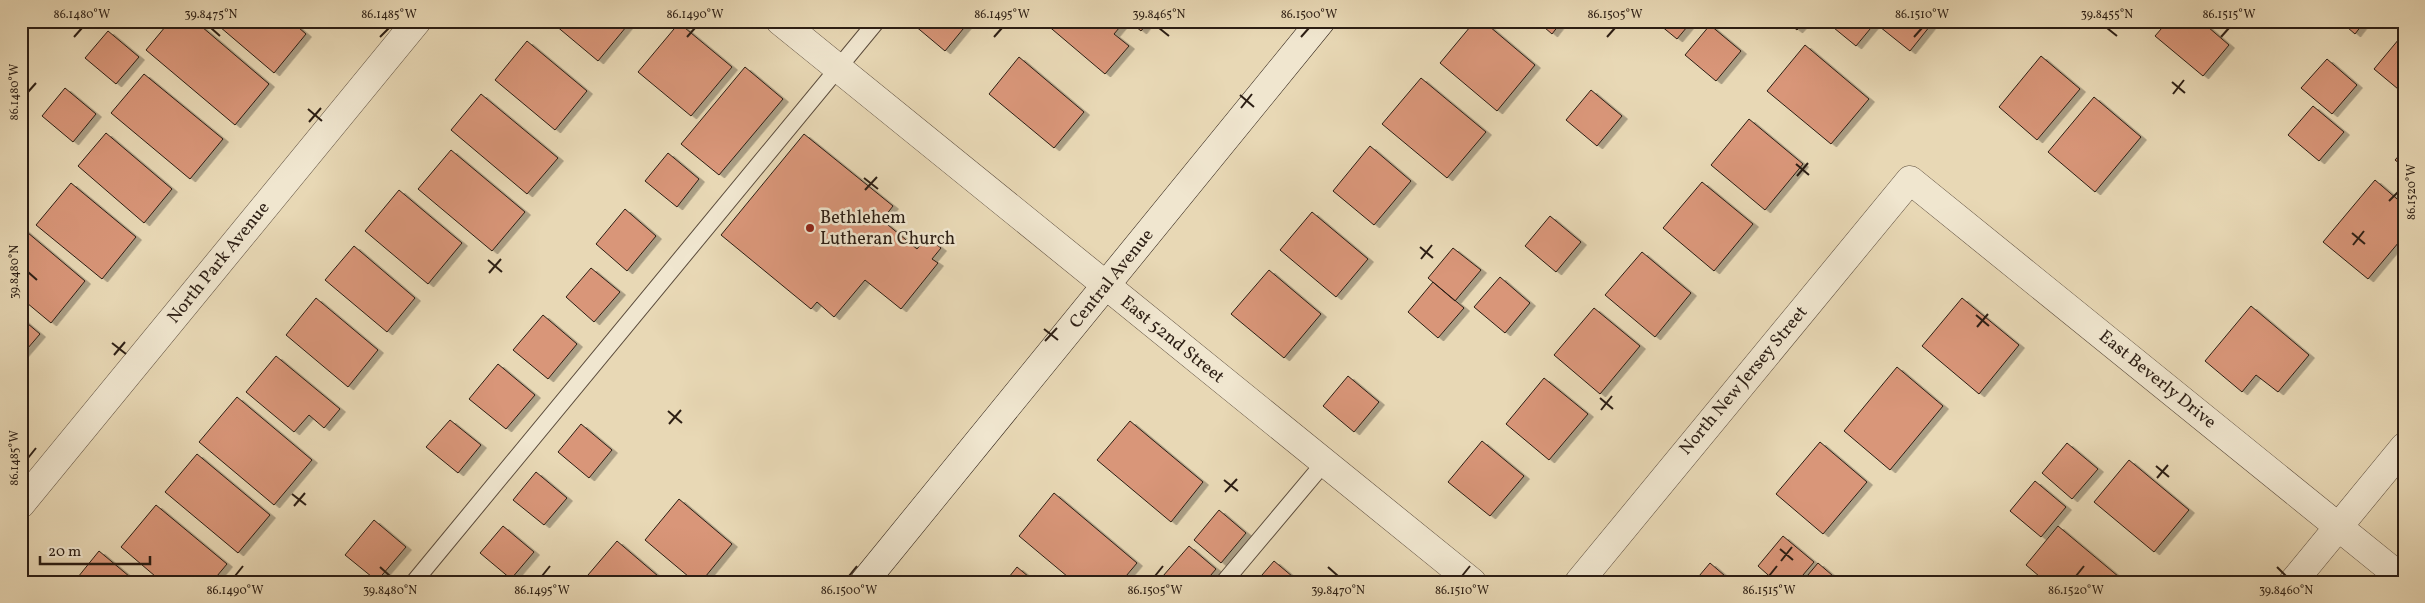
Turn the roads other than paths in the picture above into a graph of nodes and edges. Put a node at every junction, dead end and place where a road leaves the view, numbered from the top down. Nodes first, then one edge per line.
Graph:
1 (417, 21) edge
2 (780, 21) edge
3 (877, 21) edge
4 (1321, 21) edge
5 (838, 69) junction
6 (1910, 180) joint
7 (1106, 287) junction
8 (2404, 447) edge
9 (1324, 462) junction
10 (21, 504) edge
11 (2338, 527) junction
12 (2404, 580) edge
13 (414, 582) edge
14 (864, 582) edge
15 (1224, 582) edge
16 (1472, 582) edge
17 (1579, 582) edge
18 (2293, 582) edge

1 - 10 street, North Park Avenue
2 - 5 street, East 52nd Street
3 - 5 lane
4 - 7 street, Central Avenue
5 - 7 street, East 52nd Street
5 - 13 lane
6 - 11 street, East Beverly Drive
6 - 17 street, North New Jersey Street
7 - 9 street, East 52nd Street
7 - 14 street, Central Avenue
8 - 11 street
9 - 15 lane
9 - 16 street, East 52nd Street
11 - 12 street, East Beverly Drive
11 - 18 street

